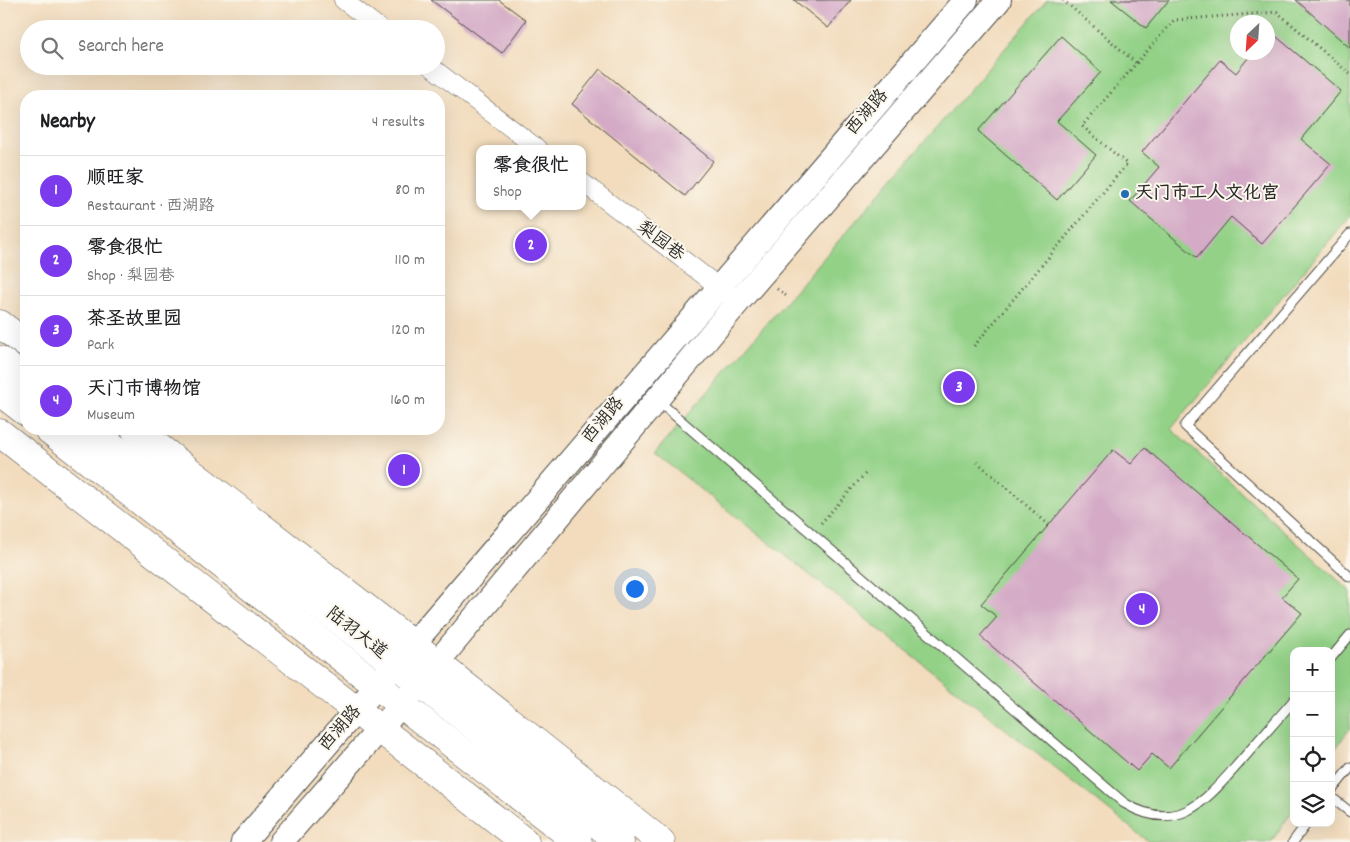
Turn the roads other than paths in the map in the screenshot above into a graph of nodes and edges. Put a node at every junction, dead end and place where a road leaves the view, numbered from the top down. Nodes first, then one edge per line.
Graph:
1 (343, 0) edge
2 (999, 0) edge
3 (961, 2) edge
4 (369, 20) edge
5 (442, 75) edge
6 (533, 145) edge
7 (586, 185) edge
8 (1350, 234) edge
9 (718, 286) junction
10 (738, 302) junction
11 (0, 324) edge
12 (20, 339) edge
13 (0, 360) edge
14 (20, 375) edge
15 (0, 392) edge
16 (657, 400) junction
17 (20, 407) edge
18 (0, 434) edge
19 (56, 435) edge
20 (98, 435) edge
21 (142, 435) edge
22 (1350, 577) edge
23 (1350, 635) edge
24 (1335, 653) edge
25 (405, 655) junction
26 (428, 674) junction
27 (378, 686) junction
28 (402, 704) junction
29 (1290, 704) edge
30 (356, 711) junction
31 (380, 729) junction
32 (1350, 768) edge
33 (1335, 786) edge
34 (1335, 800) edge
35 (1350, 812) edge
36 (1304, 827) edge
37 (243, 842) edge
38 (282, 842) edge
39 (524, 842) edge
40 (578, 842) edge
41 (620, 842) edge
42 (661, 842) edge
43 (1292, 842) edge

1 - 4 street
2 - 10 main road, 西湖路
3 - 9 main road, 西湖路
5 - 6 street
7 - 9 street, 梨园巷
8 - 22 lane
9 - 10 street, 梨园巷
9 - 25 main road, 西湖路
10 - 16 main road, 西湖路
11 - 12 main road
13 - 14 main road
15 - 17 main road
16 - 26 main road, 西湖路
16 - 29 lane
18 - 30 main road
19 - 27 main road, 陆羽大道
20 - 25 main road, 陆羽大道
21 - 25 main road
23 - 24 lane
25 - 26 main road, 陆羽大道
25 - 27 main road, 西湖路
26 - 28 main road, 西湖路
26 - 41 main road, 陆羽大道
26 - 42 main road
27 - 28 main road, 陆羽大道
27 - 30 main road, 西湖路
28 - 31 main road, 西湖路
28 - 40 main road, 陆羽大道
30 - 31 main road
30 - 37 main road, 西湖路
31 - 38 main road, 西湖路
31 - 39 main road
32 - 33 lane
34 - 35 lane
36 - 43 lane

